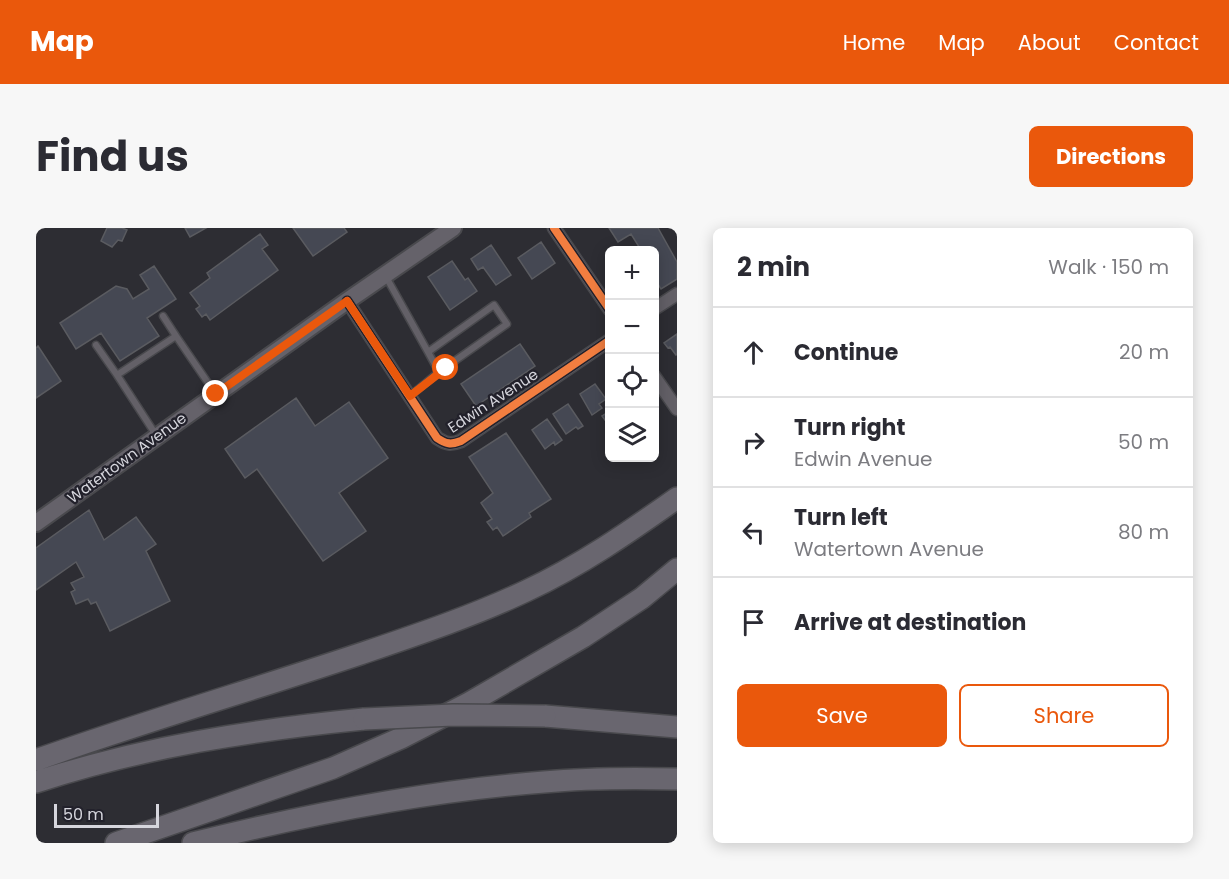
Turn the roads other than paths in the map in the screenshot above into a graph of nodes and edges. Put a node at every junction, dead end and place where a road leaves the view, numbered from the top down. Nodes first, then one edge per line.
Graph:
1 (554, 228) edge
2 (447, 230) edge
3 (385, 275) junction
4 (677, 294) edge
5 (347, 301) junction
6 (605, 304) edge
7 (659, 306) edge
8 (163, 316) dead end
9 (176, 336) junction
10 (605, 343) edge
11 (96, 345) dead end
12 (428, 352) junction
13 (439, 372) junction
14 (117, 375) junction
15 (659, 383) edge
16 (216, 394) junction
17 (410, 396) junction
18 (677, 409) edge
19 (157, 437) junction
20 (677, 498) edge
21 (36, 523) edge
22 (677, 569) edge
23 (677, 728) edge
24 (36, 760) edge
25 (677, 778) edge
26 (36, 782) edge
27 (116, 843) edge
28 (193, 843) edge

1 - 6 street
2 - 3 main road, Watertown Avenue
3 - 5 main road, Watertown Avenue
3 - 12 lane
4 - 7 street
5 - 16 main road, Watertown Avenue
5 - 17 street, Edwin Avenue
8 - 9 lane
9 - 14 lane
9 - 16 lane
10 - 17 street, Edwin Avenue
11 - 14 lane
12 - 13 lane
12 - 13 lane
13 - 17 lane
14 - 19 lane
15 - 18 street
16 - 19 main road, Watertown Avenue
19 - 21 main road, Watertown Avenue
20 - 24 highway
22 - 27 highway
23 - 26 highway, bridge
25 - 28 highway

